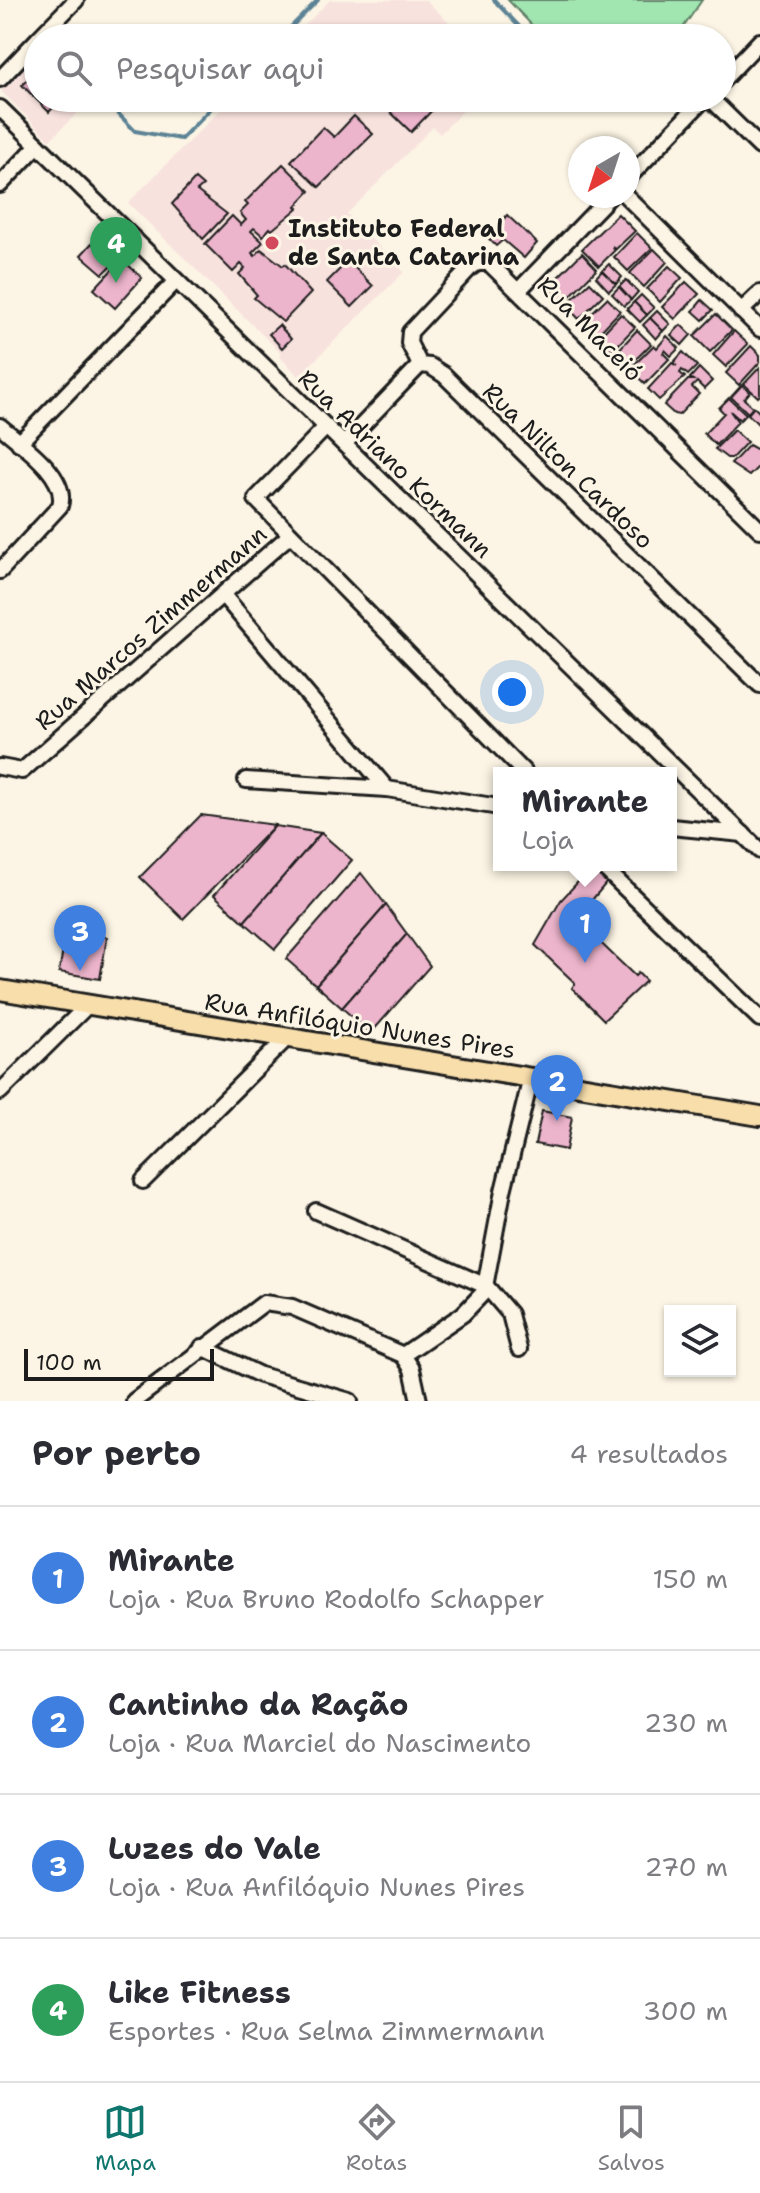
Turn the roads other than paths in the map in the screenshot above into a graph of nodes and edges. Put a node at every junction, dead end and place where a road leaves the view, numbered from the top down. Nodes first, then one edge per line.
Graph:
1 (76, 0) edge
2 (53, 24) edge
3 (760, 41) edge
4 (24, 54) edge
5 (736, 66) edge
6 (0, 79) edge
7 (0, 108) edge
8 (694, 112) edge
9 (723, 112) edge
10 (38, 145) junction
11 (760, 147) edge
12 (640, 166) edge
13 (0, 185) edge
14 (598, 208) edge
15 (638, 208) edge
16 (176, 281) junction
17 (519, 290) junction
18 (760, 293) edge
19 (741, 311) junction
20 (760, 329) edge
21 (420, 365) junction
22 (0, 426) edge
23 (326, 427) junction
24 (19, 443) junction
25 (344, 444) junction
26 (760, 530) edge
27 (290, 535) junction
28 (0, 571) edge
29 (223, 595) junction
30 (760, 685) edge
31 (0, 767) edge
32 (519, 767) edge
33 (674, 767) edge
34 (677, 769) edge
35 (246, 780) dead end
36 (387, 789) junction
37 (493, 806) edge
38 (677, 828) edge
39 (743, 834) junction
40 (760, 851) edge
41 (607, 871) edge
42 (0, 990) edge
43 (89, 1004) junction
44 (760, 1019) edge
45 (287, 1038) junction
46 (531, 1078) junction
47 (0, 1092) edge
48 (760, 1116) edge
49 (143, 1181) dead end
50 (316, 1211) dead end
51 (486, 1286) junction
52 (202, 1347) junction
53 (519, 1349) dead end
54 (403, 1355) junction
55 (134, 1401) edge
56 (350, 1401) edge
57 (419, 1401) edge

1 - 2 street
3 - 5 street
4 - 6 street
7 - 10 street, Rua Adriano Kormann
8 - 12 street
9 - 11 street
10 - 13 street
10 - 16 street, Rua Adriano Kormann
14 - 17 street
15 - 19 street
16 - 23 street, Rua Adriano Kormann
16 - 24 street
17 - 21 street, Rua Maceió
17 - 26 street, Rua Maceió
18 - 19 street
19 - 20 street
21 - 25 street
21 - 30 street, Rua Nilton Cardoso
22 - 24 street
23 - 25 street, Rua Adriano Kormann
23 - 27 street
24 - 28 street
25 - 33 street, Rua Adriano Kormann
27 - 29 street, Rua Marcos Zimmermann
27 - 32 street
29 - 31 street, Rua Marcos Zimmermann
29 - 36 street
34 - 39 street, Rua Adriano Kormann
35 - 36 street
36 - 37 street
38 - 39 street
39 - 40 street, Rua Adriano Kormann
41 - 44 street
42 - 43 main road, Rua Anfilóquio Nunes Pires
43 - 45 main road, Rua Anfilóquio Nunes Pires
43 - 47 street
45 - 46 main road, Rua Anfilóquio Nunes Pires
45 - 49 street
46 - 48 main road, Rua Anfilóquio Nunes Pires
46 - 51 street
50 - 51 street
51 - 53 street
51 - 54 street
52 - 54 street
52 - 55 street
52 - 56 street
54 - 57 street

